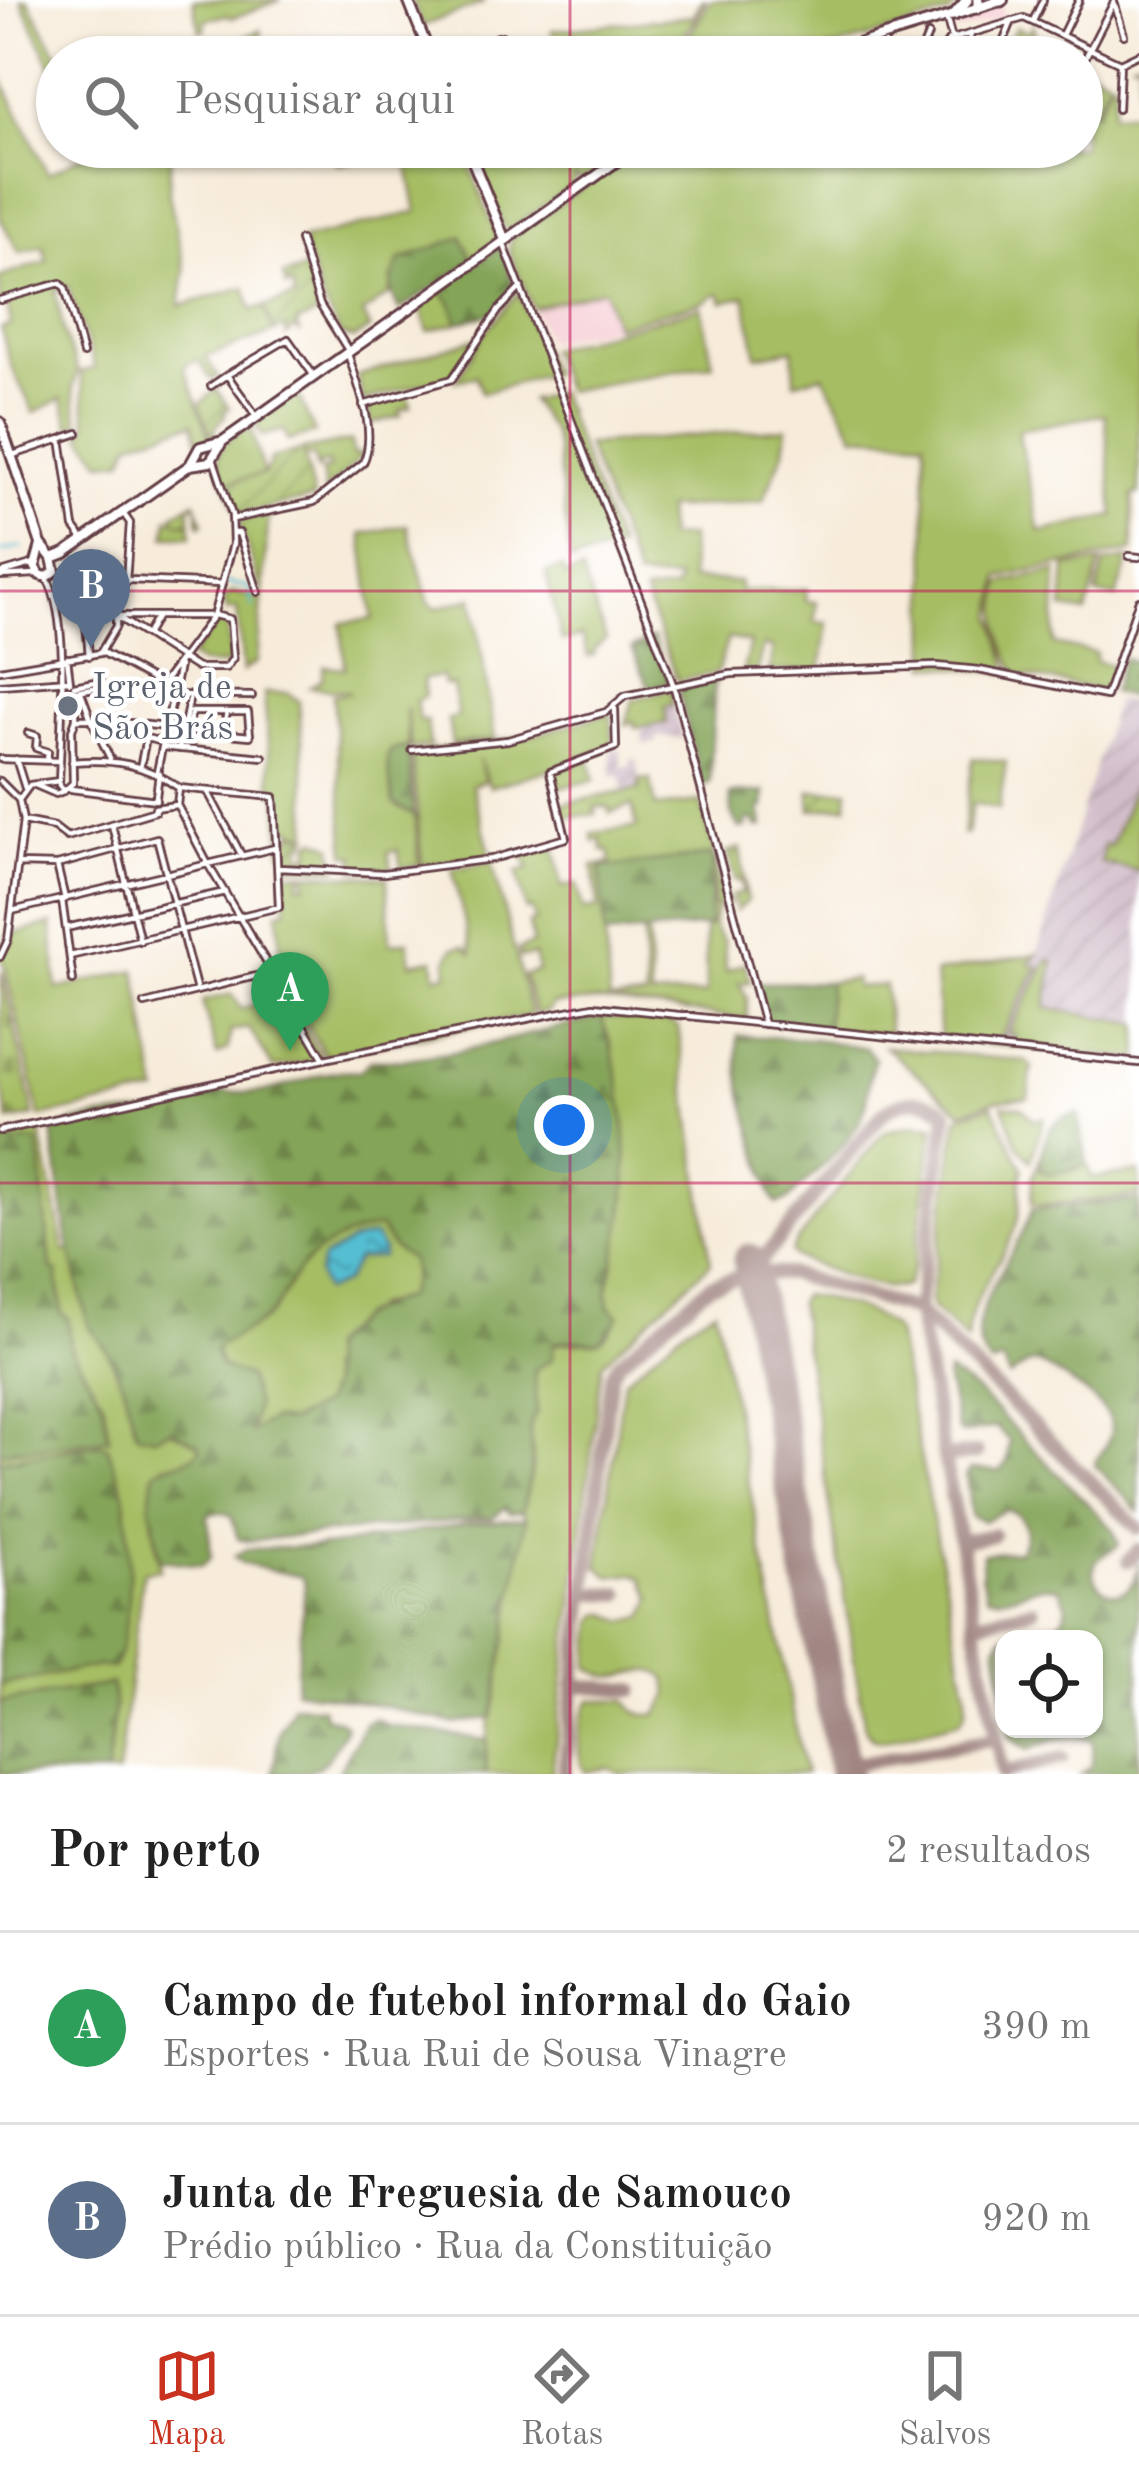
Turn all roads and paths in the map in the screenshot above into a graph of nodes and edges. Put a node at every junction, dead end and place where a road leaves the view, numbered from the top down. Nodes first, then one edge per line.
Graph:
1 (408, 0) edge
2 (1001, 0) edge
3 (1043, 0) edge
4 (1079, 0) edge
5 (1113, 1) edge
6 (974, 2) edge
7 (950, 16) junction
8 (1012, 21) junction
9 (1033, 21) junction
10 (970, 34) joint
11 (1062, 35) joint
12 (1124, 35) dead end
13 (422, 36) edge
14 (886, 36) edge
15 (952, 36) edge
16 (964, 36) edge
17 (1008, 36) edge
18 (1096, 36) edge
19 (1139, 54) edge
20 (1103, 55) edge
21 (1120, 63) junction
22 (1118, 109) dead end
23 (475, 168) edge
24 (607, 168) edge
25 (301, 240) dead end
26 (504, 241) junction
27 (520, 287) junction
28 (0, 300) edge
29 (349, 352) junction
30 (83, 354) dead end
31 (227, 375) junction
32 (314, 376) junction
33 (211, 386) dead end
34 (363, 405) junction
35 (257, 417) junction
36 (0, 422) edge
37 (78, 433) dead end
38 (61, 439) junction
39 (10, 456) junction
40 (209, 457) junction
41 (190, 465) junction
42 (122, 512) junction
43 (233, 519) junction
44 (235, 532) junction
45 (83, 539) junction
46 (41, 544) junction
47 (246, 552) junction
48 (231, 553) junction
49 (1129, 556) dead end
50 (1139, 557) edge
51 (37, 561) junction
52 (52, 561) junction
53 (0, 575) edge
54 (42, 576) junction
55 (116, 581) junction
56 (127, 582) junction
57 (222, 584) junction
58 (258, 592) dead end
59 (1139, 600) edge
60 (116, 616) junction
61 (157, 616) junction
62 (214, 616) junction
63 (146, 635) junction
64 (102, 652) junction
65 (88, 656) junction
66 (64, 659) junction
67 (181, 659) junction
68 (0, 670) edge
69 (70, 684) junction
70 (674, 684) junction
71 (0, 686) edge
72 (160, 687) junction
73 (174, 693) junction
74 (190, 696) junction
75 (615, 709) junction
76 (227, 712) junction
77 (248, 712) junction
78 (76, 719) junction
79 (91, 719) junction
80 (166, 727) junction
81 (28, 733) dead end
82 (223, 733) junction
83 (163, 745) junction
84 (178, 749) junction
85 (412, 750) dead end
86 (263, 757) dead end
87 (110, 758) junction
88 (0, 759) edge
89 (16, 759) junction
90 (47, 760) junction
91 (59, 761) junction
92 (72, 762) junction
93 (140, 768) junction
94 (158, 772) junction
95 (0, 781) edge
96 (59, 781) junction
97 (35, 785) junction
98 (178, 788) junction
99 (25, 789) junction
100 (68, 790) junction
101 (207, 790) junction
102 (19, 800) junction
103 (156, 800) junction
104 (177, 805) junction
105 (155, 811) junction
106 (23, 821) junction
107 (112, 825) junction
108 (118, 848) junction
109 (276, 848) junction
110 (242, 856) junction
111 (18, 864) junction
112 (57, 865) junction
113 (209, 866) junction
114 (279, 868) junction
115 (167, 875) junction
116 (127, 885) junction
117 (225, 892) junction
118 (64, 899) junction
119 (175, 904) junction
120 (12, 910) junction
121 (134, 913) junction
122 (240, 917) junction
123 (66, 928) junction
124 (182, 930) junction
125 (140, 940) junction
126 (70, 956) junction
127 (0, 957) edge
128 (272, 972) junction
129 (74, 981) dead end
130 (197, 991) junction
131 (145, 1004) dead end
132 (764, 1024) junction
133 (324, 1059) junction
134 (1139, 1063) edge
135 (0, 1131) edge

1 - 13 main road
2 - 6 main road
3 - 9 street
4 - 11 street
5 - 12 street
5 - 18 street
6 - 7 main road
7 - 14 main road
7 - 15 street
8 - 9 street
8 - 10 street
8 - 17 street
9 - 11 street
10 - 16 street
19 - 21 street
20 - 21 street
21 - 22 street
23 - 26 main road
24 - 26 main road
25 - 29 street
26 - 27 street
26 - 29 main road
27 - 34 street
27 - 70 street
28 - 30 street
29 - 32 main road
29 - 34 street
31 - 32 street
31 - 33 street
31 - 35 street
32 - 35 main road
34 - 43 street
35 - 40 main road
36 - 39 main road
37 - 38 street
38 - 39 street
38 - 45 street
39 - 46 main road
40 - 41 main road
40 - 41 main road
40 - 43 street
41 - 42 main road
42 - 45 main road
42 - 56 street
43 - 44 street
44 - 47 street
44 - 48 street
45 - 52 main road
46 - 51 main road
46 - 52 main road
47 - 48 street
47 - 58 street
48 - 57 street
49 - 50 street
51 - 52 main road
51 - 53 street
51 - 54 main road
52 - 54 main road
53 - 54 street
54 - 66 street
55 - 56 street
55 - 60 street
55 - 65 street
56 - 57 street
57 - 62 street
59 - 70 street
60 - 61 street
60 - 63 street
60 - 64 street
61 - 62 street
61 - 63 street
62 - 67 street
62 - 67 street
63 - 67 street
64 - 65 street
64 - 72 street
65 - 66 street
66 - 68 street
66 - 69 street
67 - 72 street
67 - 73 street
69 - 71 street
69 - 78 street
69 - 79 street
69 - 91 street
70 - 75 street
70 - 132 street
72 - 73 street
73 - 74 street
73 - 80 street
74 - 77 street
74 - 84 street
75 - 85 street
75 - 114 street
76 - 77 street
76 - 82 street
76 - 82 street
77 - 82 street
78 - 79 street
78 - 92 street
79 - 80 street
79 - 87 street
80 - 83 street
81 - 90 street
83 - 84 street
83 - 93 street
83 - 94 street
84 - 86 street
87 - 92 street
87 - 93 street
88 - 89 street
89 - 90 street
89 - 99 street
90 - 91 street
91 - 96 street
92 - 100 street
93 - 94 street
94 - 98 street
94 - 103 street
95 - 102 street
96 - 97 street
96 - 100 street
97 - 99 street
97 - 100 street
98 - 101 street
98 - 104 street
99 - 102 street
100 - 103 street
101 - 109 street
101 - 110 street
102 - 106 street
103 - 105 street
104 - 105 street
104 - 113 street
105 - 107 street
106 - 107 street
106 - 111 street
107 - 108 street
108 - 112 street
108 - 115 street
108 - 116 street
109 - 110 street
109 - 114 street
110 - 113 street
111 - 112 street
111 - 120 street
112 - 118 street
113 - 115 street
113 - 117 street
114 - 122 street
115 - 116 street
115 - 119 street
116 - 118 street
116 - 121 street
117 - 119 street
117 - 122 street
118 - 120 street
118 - 123 street
119 - 121 street
119 - 124 street
120 - 127 street
121 - 123 street
121 - 125 street
122 - 124 street
122 - 128 street
123 - 126 street
124 - 125 street
124 - 130 street
125 - 126 street
126 - 129 street
128 - 130 street
128 - 133 street
130 - 131 street
132 - 133 street
132 - 134 street
133 - 135 street

